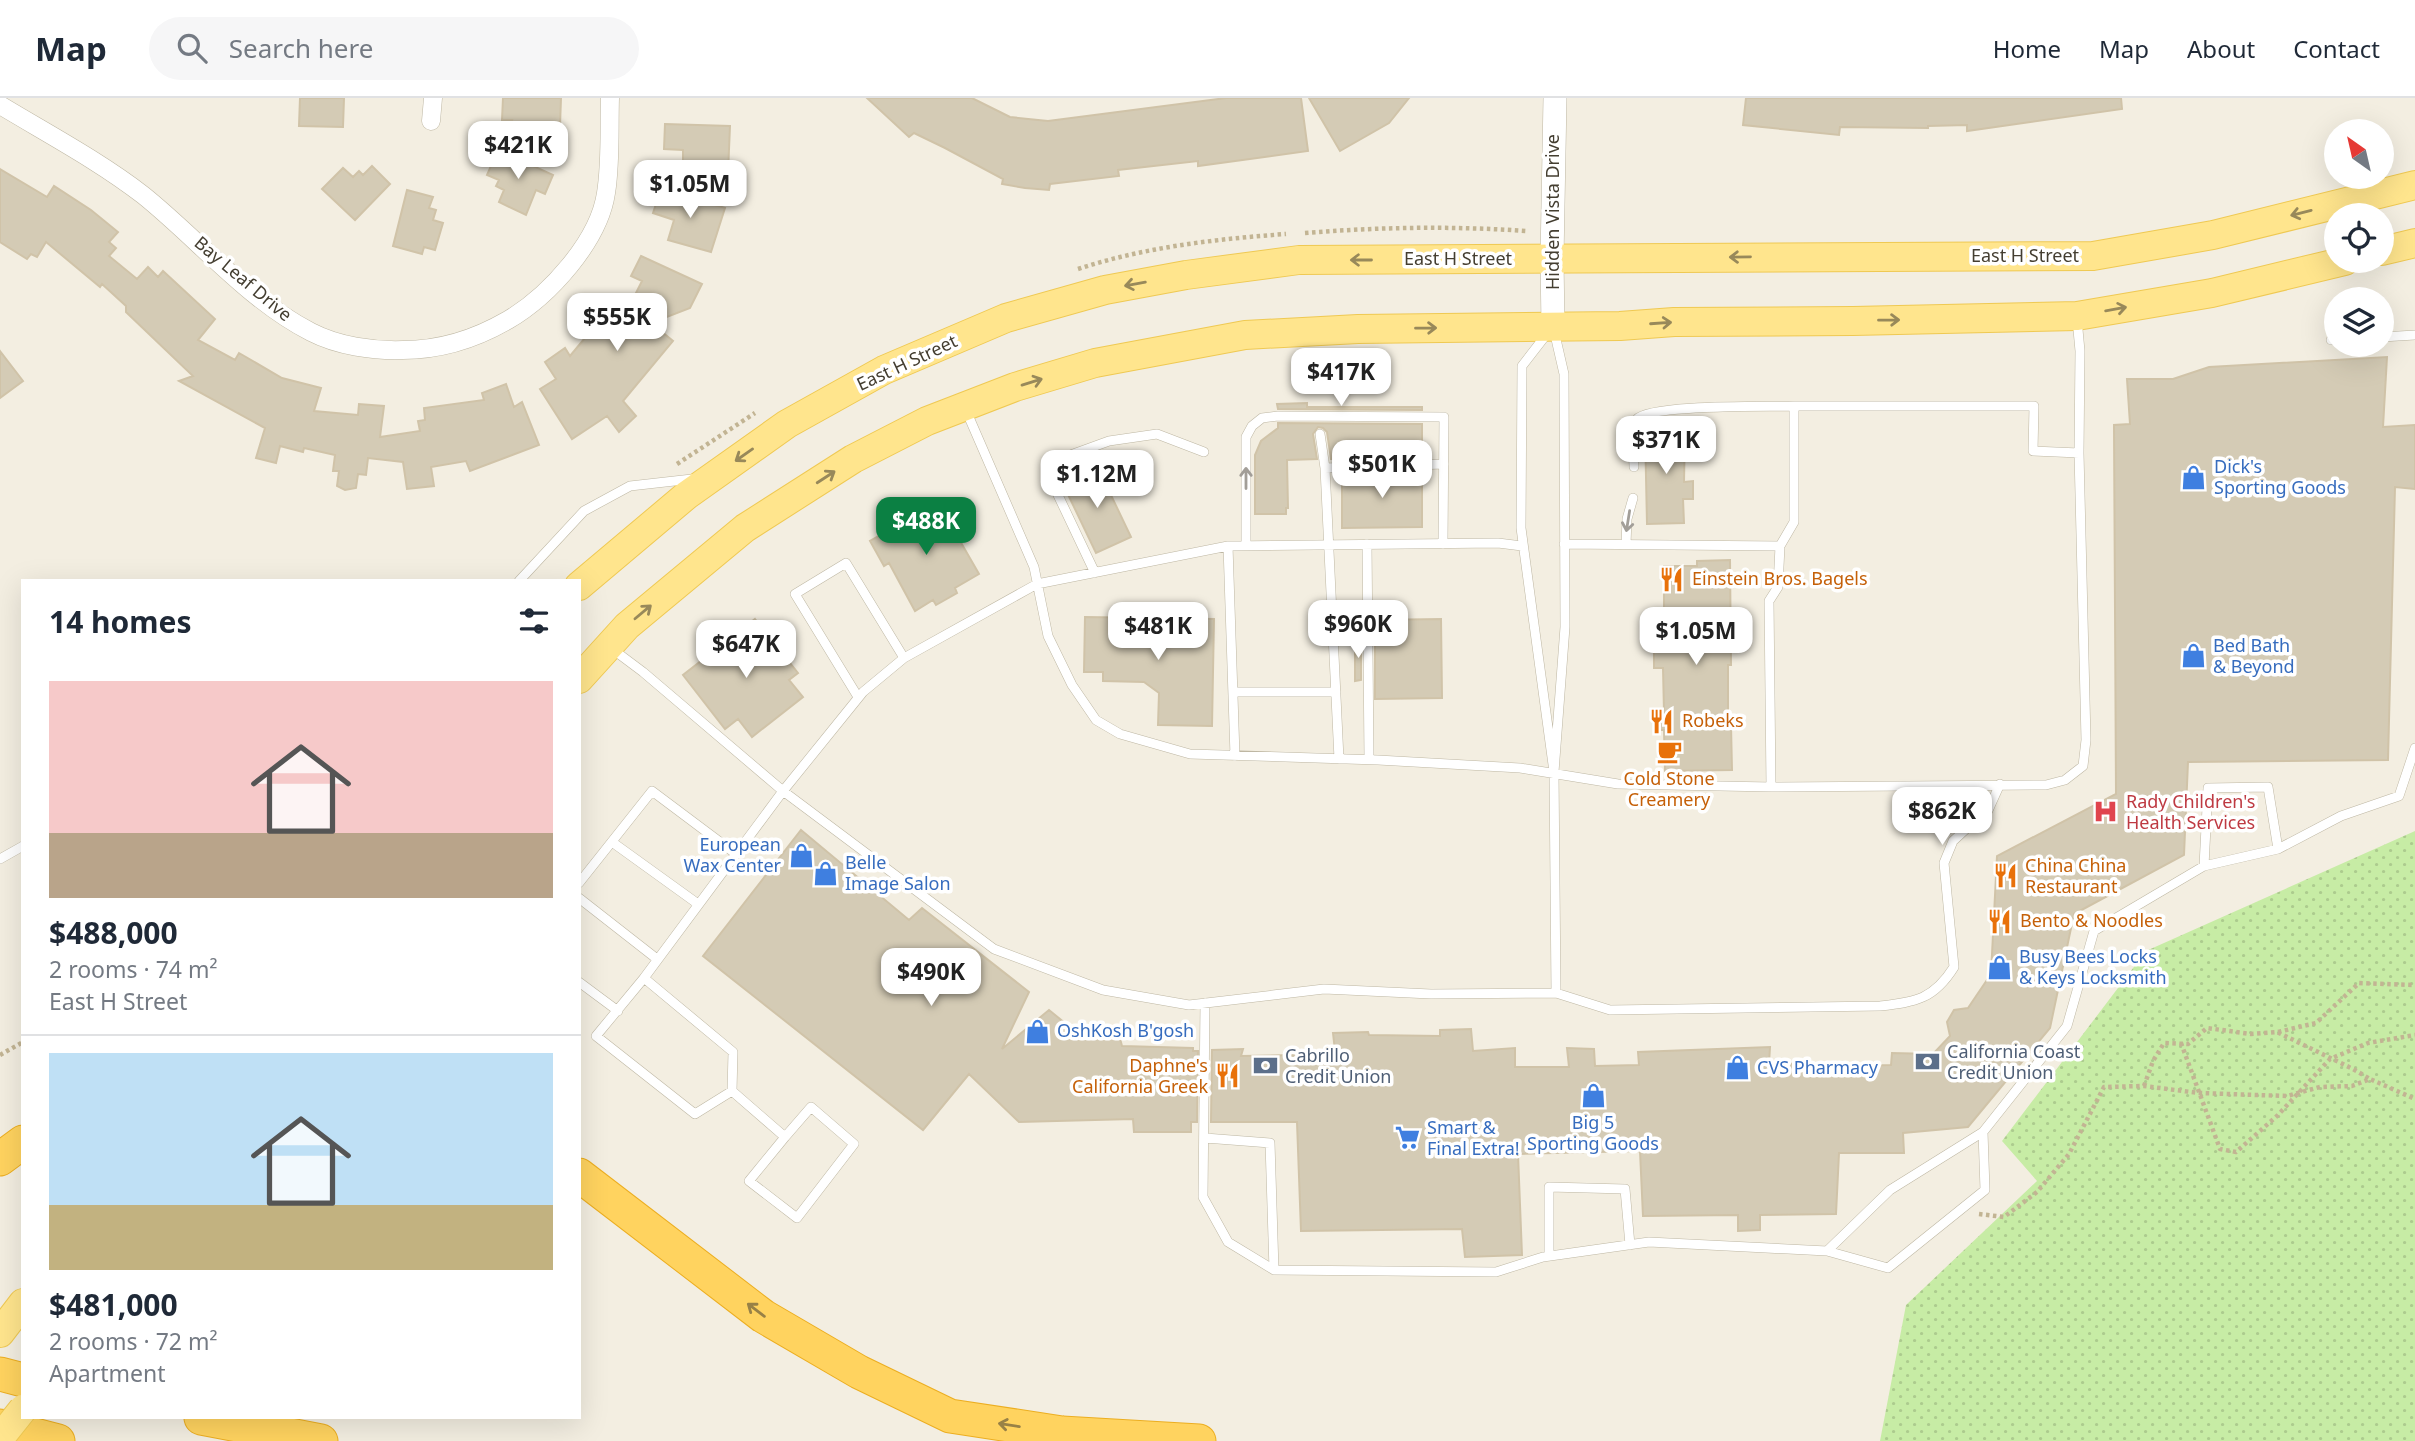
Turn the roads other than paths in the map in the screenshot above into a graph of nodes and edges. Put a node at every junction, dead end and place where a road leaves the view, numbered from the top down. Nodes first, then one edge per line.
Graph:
1 (433, 98) edge
2 (610, 98) edge
3 (1555, 98) edge
4 (0, 105) edge
5 (430, 121) dead end
6 (2415, 185) edge
7 (2415, 243) edge
8 (2394, 248) edge
9 (1552, 259) junction
10 (2324, 266) edge
11 (2077, 316) junction
12 (1553, 326) junction
13 (2415, 335) edge
14 (2394, 336) edge
15 (1794, 405) junction
16 (965, 407) junction
17 (1320, 434) dead end
18 (1204, 452) dead end
19 (2079, 453) junction
20 (1444, 464) junction
21 (1634, 467) dead end
22 (1325, 468) junction
23 (711, 477) junction
24 (1633, 498) dead end
25 (1367, 544) junction
26 (1443, 544) junction
27 (1564, 544) junction
28 (1626, 544) junction
29 (1328, 545) junction
30 (1228, 546) junction
31 (1246, 546) junction
32 (1522, 546) junction
33 (1780, 546) junction
34 (1095, 573) junction
35 (521, 579) edge
36 (581, 584) edge
37 (1037, 584) junction
38 (608, 646) junction
39 (904, 658) junction
40 (581, 677) edge
41 (1233, 692) junction
42 (1336, 692) junction
43 (858, 697) junction
44 (2415, 748) edge
45 (1235, 756) junction
46 (1339, 759) junction
47 (1370, 760) junction
48 (1554, 772) junction
49 (2000, 784) junction
50 (1771, 787) junction
51 (783, 790) junction
52 (611, 842) junction
53 (21, 847) edge
54 (2278, 849) junction
55 (736, 854) junction
56 (0, 859) edge
57 (2204, 866) junction
58 (581, 880) edge
59 (581, 900) edge
60 (698, 904) junction
61 (657, 960) junction
62 (644, 978) junction
63 (581, 983) edge
64 (1556, 993) junction
65 (1205, 1003) junction
66 (618, 1011) junction
67 (732, 1091) junction
68 (1983, 1132) junction
69 (785, 1137) junction
70 (1205, 1138) junction
71 (21, 1143) edge
72 (0, 1159) edge
73 (581, 1177) edge
74 (1630, 1245) junction
75 (1827, 1251) junction
76 (1549, 1256) junction
77 (1275, 1270) junction
78 (21, 1306) edge
79 (0, 1333) edge
80 (0, 1374) edge
81 (21, 1379) edge
82 (21, 1412) edge
83 (206, 1419) edge
84 (0, 1426) edge
85 (0, 1438) edge
86 (58, 1441) edge
87 (321, 1441) edge
88 (1199, 1441) edge

1 - 5 street
2 - 4 street, Bay Leaf Drive
3 - 9 street, Hidden Vista Drive
6 -> 9 main road, East H Street
7 - 8 main road
9 - 12 street, Hidden Vista Drive
9 -> 23 main road, East H Street
11 -> 10 main road
12 -> 11 main road
11 - 19 lane
16 -> 12 main road
12 - 27 lane
12 - 32 lane
13 - 14 lane
15 - 19 lane
15 - 21 lane
15 - 33 lane
16 - 37 lane
38 -> 16 main road
17 - 22 lane
18 - 34 lane
19 - 49 lane
20 - 22 lane
20 - 26 lane
31 -> 20 lane
22 - 29 lane
23 - 35 lane
23 - 36 main road, East H Street
24 -> 28 lane
25 - 26 lane
25 - 29 lane
25 - 47 lane
26 - 32 lane
27 - 28 lane
27 - 48 lane
28 - 33 lane
29 - 31 lane
29 - 42 lane
30 - 31 lane
30 - 34 lane
30 - 41 lane
32 - 48 lane
33 - 50 lane
34 - 37 lane
37 - 39 lane
37 - 45 lane
38 - 40 main road
38 - 51 lane
39 - 43 lane
39 - 43 lane
41 - 42 lane
41 - 45 lane
42 - 46 lane
43 - 51 lane
44 - 54 lane
45 - 46 lane
46 - 47 lane
47 - 48 lane
48 - 50 lane
48 - 64 lane
49 - 50 lane
49 - 64 lane
51 - 55 lane
51 - 65 lane
52 - 55 lane
52 - 58 lane
52 - 60 lane
53 - 56 lane
54 - 57 lane
54 - 57 lane
55 - 60 lane
57 - 68 lane
59 - 61 lane
60 - 61 lane
61 - 62 lane
62 - 66 lane
62 - 67 lane
63 - 66 lane
64 - 65 lane
65 - 70 lane
66 - 67 lane
67 - 69 lane
68 - 75 lane
68 - 75 lane
69 - 69 lane
70 - 77 lane
70 - 77 lane
71 - 72 highway
88 -> 73 highway
74 - 75 lane
74 - 76 lane
74 - 76 lane
76 - 77 lane
78 - 79 main road
80 - 81 highway
82 - 85 main road, bridge
83 - 87 highway
84 - 86 highway

